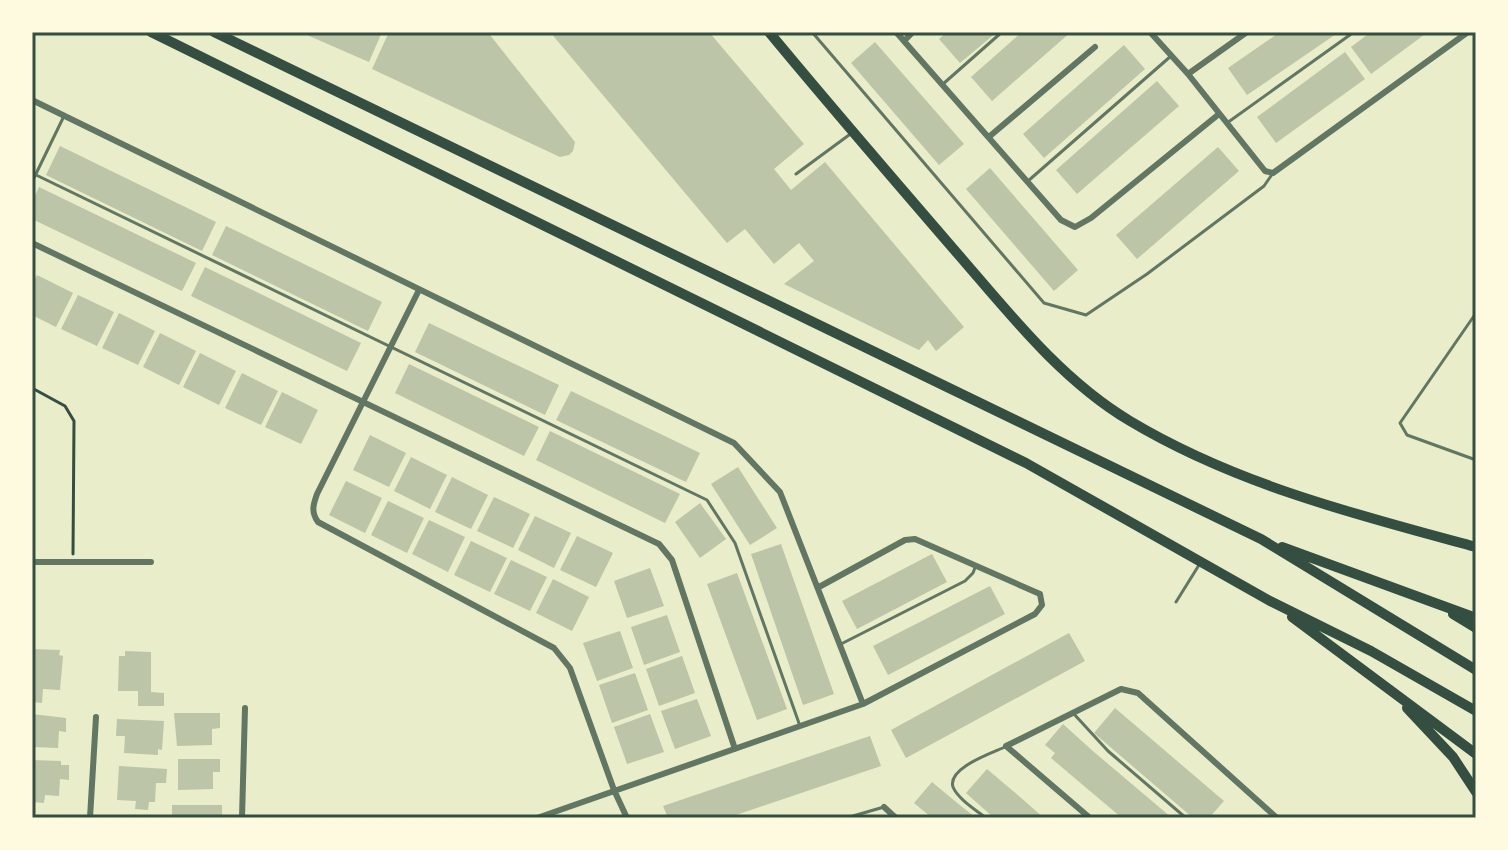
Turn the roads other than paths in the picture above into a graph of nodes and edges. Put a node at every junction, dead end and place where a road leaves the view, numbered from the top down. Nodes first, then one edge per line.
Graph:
1 (151, 32) edge
2 (214, 32) edge
3 (769, 32) edge
4 (812, 32) edge
5 (896, 32) edge
6 (913, 32) edge
7 (1002, 32) edge
8 (1150, 32) edge
9 (1247, 32) edge
10 (1354, 32) edge
11 (1468, 32) edge
12 (904, 41) junction
13 (1095, 47) dead end
14 (1171, 56) junction
15 (1188, 74) junction
16 (943, 84) junction
17 (32, 100) edge
18 (1219, 114) junction
19 (64, 116) junction
20 (1226, 124) junction
21 (853, 133) junction
22 (990, 136) junction
23 (1271, 173) junction
24 (34, 174) edge
25 (796, 174) dead end
26 (1028, 181) junction
27 (32, 182) edge
28 (32, 243) edge
29 (419, 290) junction
30 (1476, 313) edge
31 (392, 347) junction
32 (365, 403) junction
33 (1476, 460) edge
34 (1261, 539) junction
35 (1476, 547) edge
36 (32, 562) edge
37 (151, 562) dead end
38 (1201, 562) junction
39 (976, 565) junction
40 (819, 587) junction
41 (1270, 601) junction
42 (1176, 602) dead end
43 (1434, 603) junction
44 (1476, 618) edge
45 (1476, 628) edge
46 (841, 644) junction
47 (1476, 670) edge
48 (1374, 676) junction
49 (863, 704) junction
50 (245, 708) dead end
51 (1476, 711) edge
52 (1073, 713) junction
53 (96, 717) dead end
54 (800, 726) junction
55 (1006, 746) junction
56 (735, 749) junction
57 (1476, 754) edge
58 (614, 790) junction
59 (1476, 792) edge
60 (884, 807) joint
61 (90, 818) edge
62 (242, 818) edge
63 (537, 818) edge
64 (627, 818) edge
65 (846, 818) edge
66 (896, 818) edge
67 (986, 818) edge
68 (1090, 818) edge
69 (1186, 818) edge
70 (1277, 818) edge

1 - 38 main road
2 - 34 main road
3 - 21 main road
4 - 23 lane
5 - 12 street
6 - 12 street
7 - 16 lane
8 - 14 street
9 - 15 street
10 - 20 lane
11 - 23 street
12 - 16 street
13 - 22 street
14 - 15 street
14 - 26 lane
15 - 18 street
16 - 22 street
17 - 19 street
18 - 20 street
18 - 26 street
19 - 24 lane
19 - 29 street
20 - 23 street
21 - 25 lane
21 - 35 main road
22 - 26 street
24 - 27 lane
24 - 31 lane
28 - 32 street
29 - 31 street
29 - 40 street
30 - 33 lane
31 - 32 street
31 - 54 lane
32 - 56 street
32 - 58 street
34 - 43 main road
34 - 47 main road
36 - 37 street
38 - 41 main road
38 - 42 lane
39 - 40 street
39 - 46 lane
39 - 49 street
40 - 46 street
41 - 48 main road
41 - 51 main road
43 - 44 main road
43 - 45 main road
46 - 49 street
48 - 57 main road
48 - 59 main road
49 - 54 street
50 - 62 street
52 - 55 street
52 - 69 lane
52 - 70 street
53 - 61 street
54 - 56 street
55 - 67 lane
55 - 68 street
56 - 58 street
58 - 63 street
58 - 64 street
60 - 65 lane
60 - 66 street

